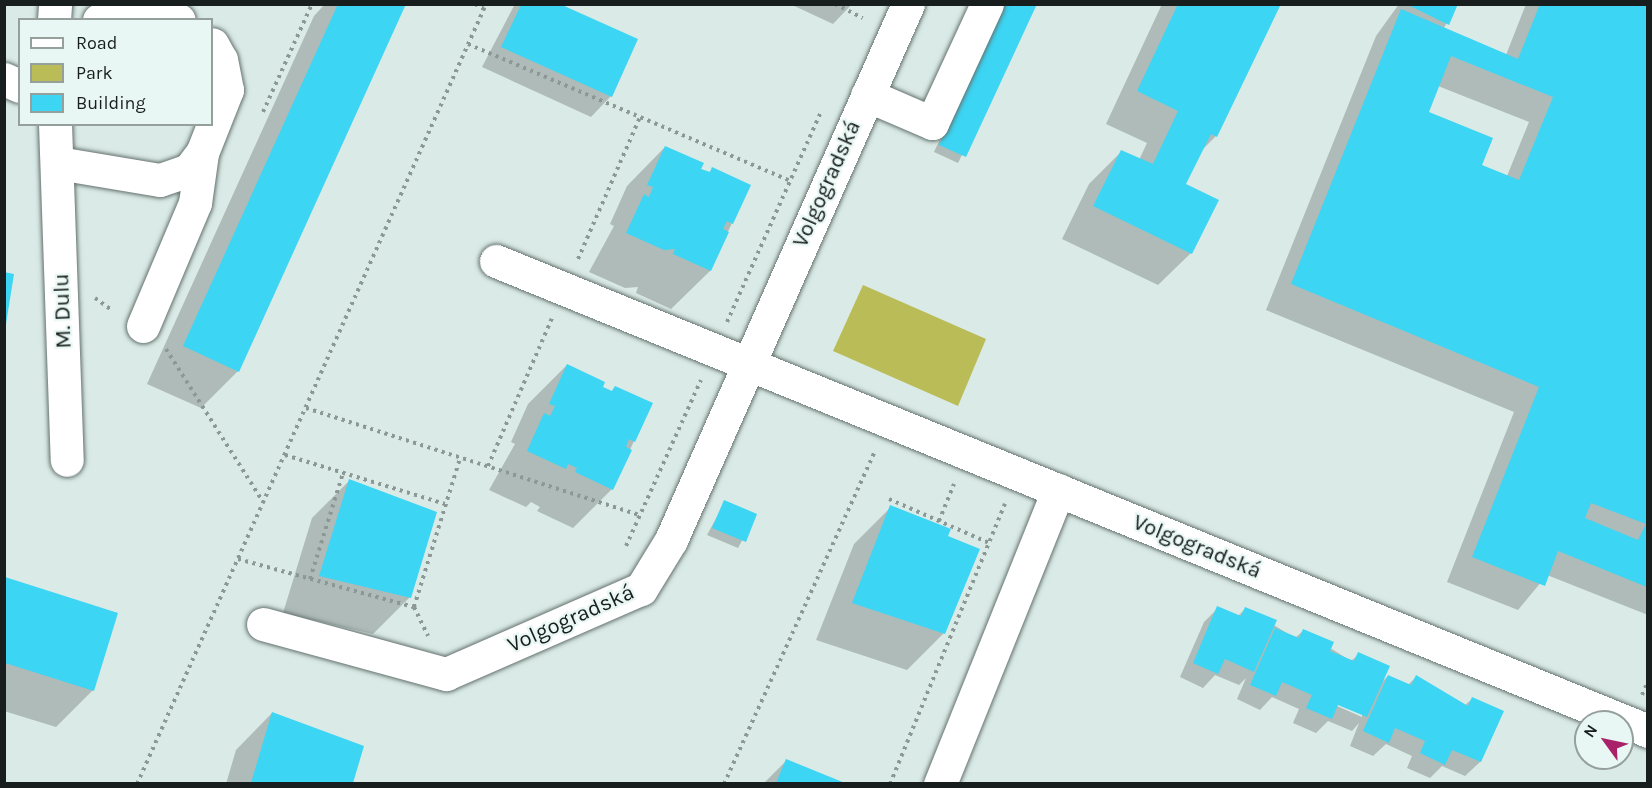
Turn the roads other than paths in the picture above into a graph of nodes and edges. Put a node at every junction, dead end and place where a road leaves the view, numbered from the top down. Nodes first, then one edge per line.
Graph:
1 (139, 4) edge
2 (151, 4) edge
3 (908, 4) edge
4 (987, 4) edge
5 (104, 18) edge
6 (175, 18) edge
7 (213, 46) edge
8 (4, 79) edge
9 (18, 85) edge
10 (867, 95) junction
11 (213, 125) edge
12 (54, 126) edge
13 (213, 126) edge
14 (202, 153) junction
15 (58, 163) junction
16 (496, 261) dead end
17 (140, 328) road end
18 (747, 363) junction
19 (68, 460) dead end
20 (1058, 490) junction
21 (263, 624) dead end
22 (1647, 730) edge
23 (940, 783) edge

1 - 5 street
2 - 6 street
3 - 10 street, Volgogradská
4 - 10 street
7 - 11 street
8 - 9 street
10 - 18 street, Volgogradská
12 - 15 street, M. Dulu
13 - 14 street
14 - 15 street
14 - 17 street
15 - 19 street, M. Dulu
16 - 18 street, Volgogradská
18 - 20 street, Volgogradská
18 - 21 street, Volgogradská
20 - 22 street, Volgogradská
20 - 23 street

